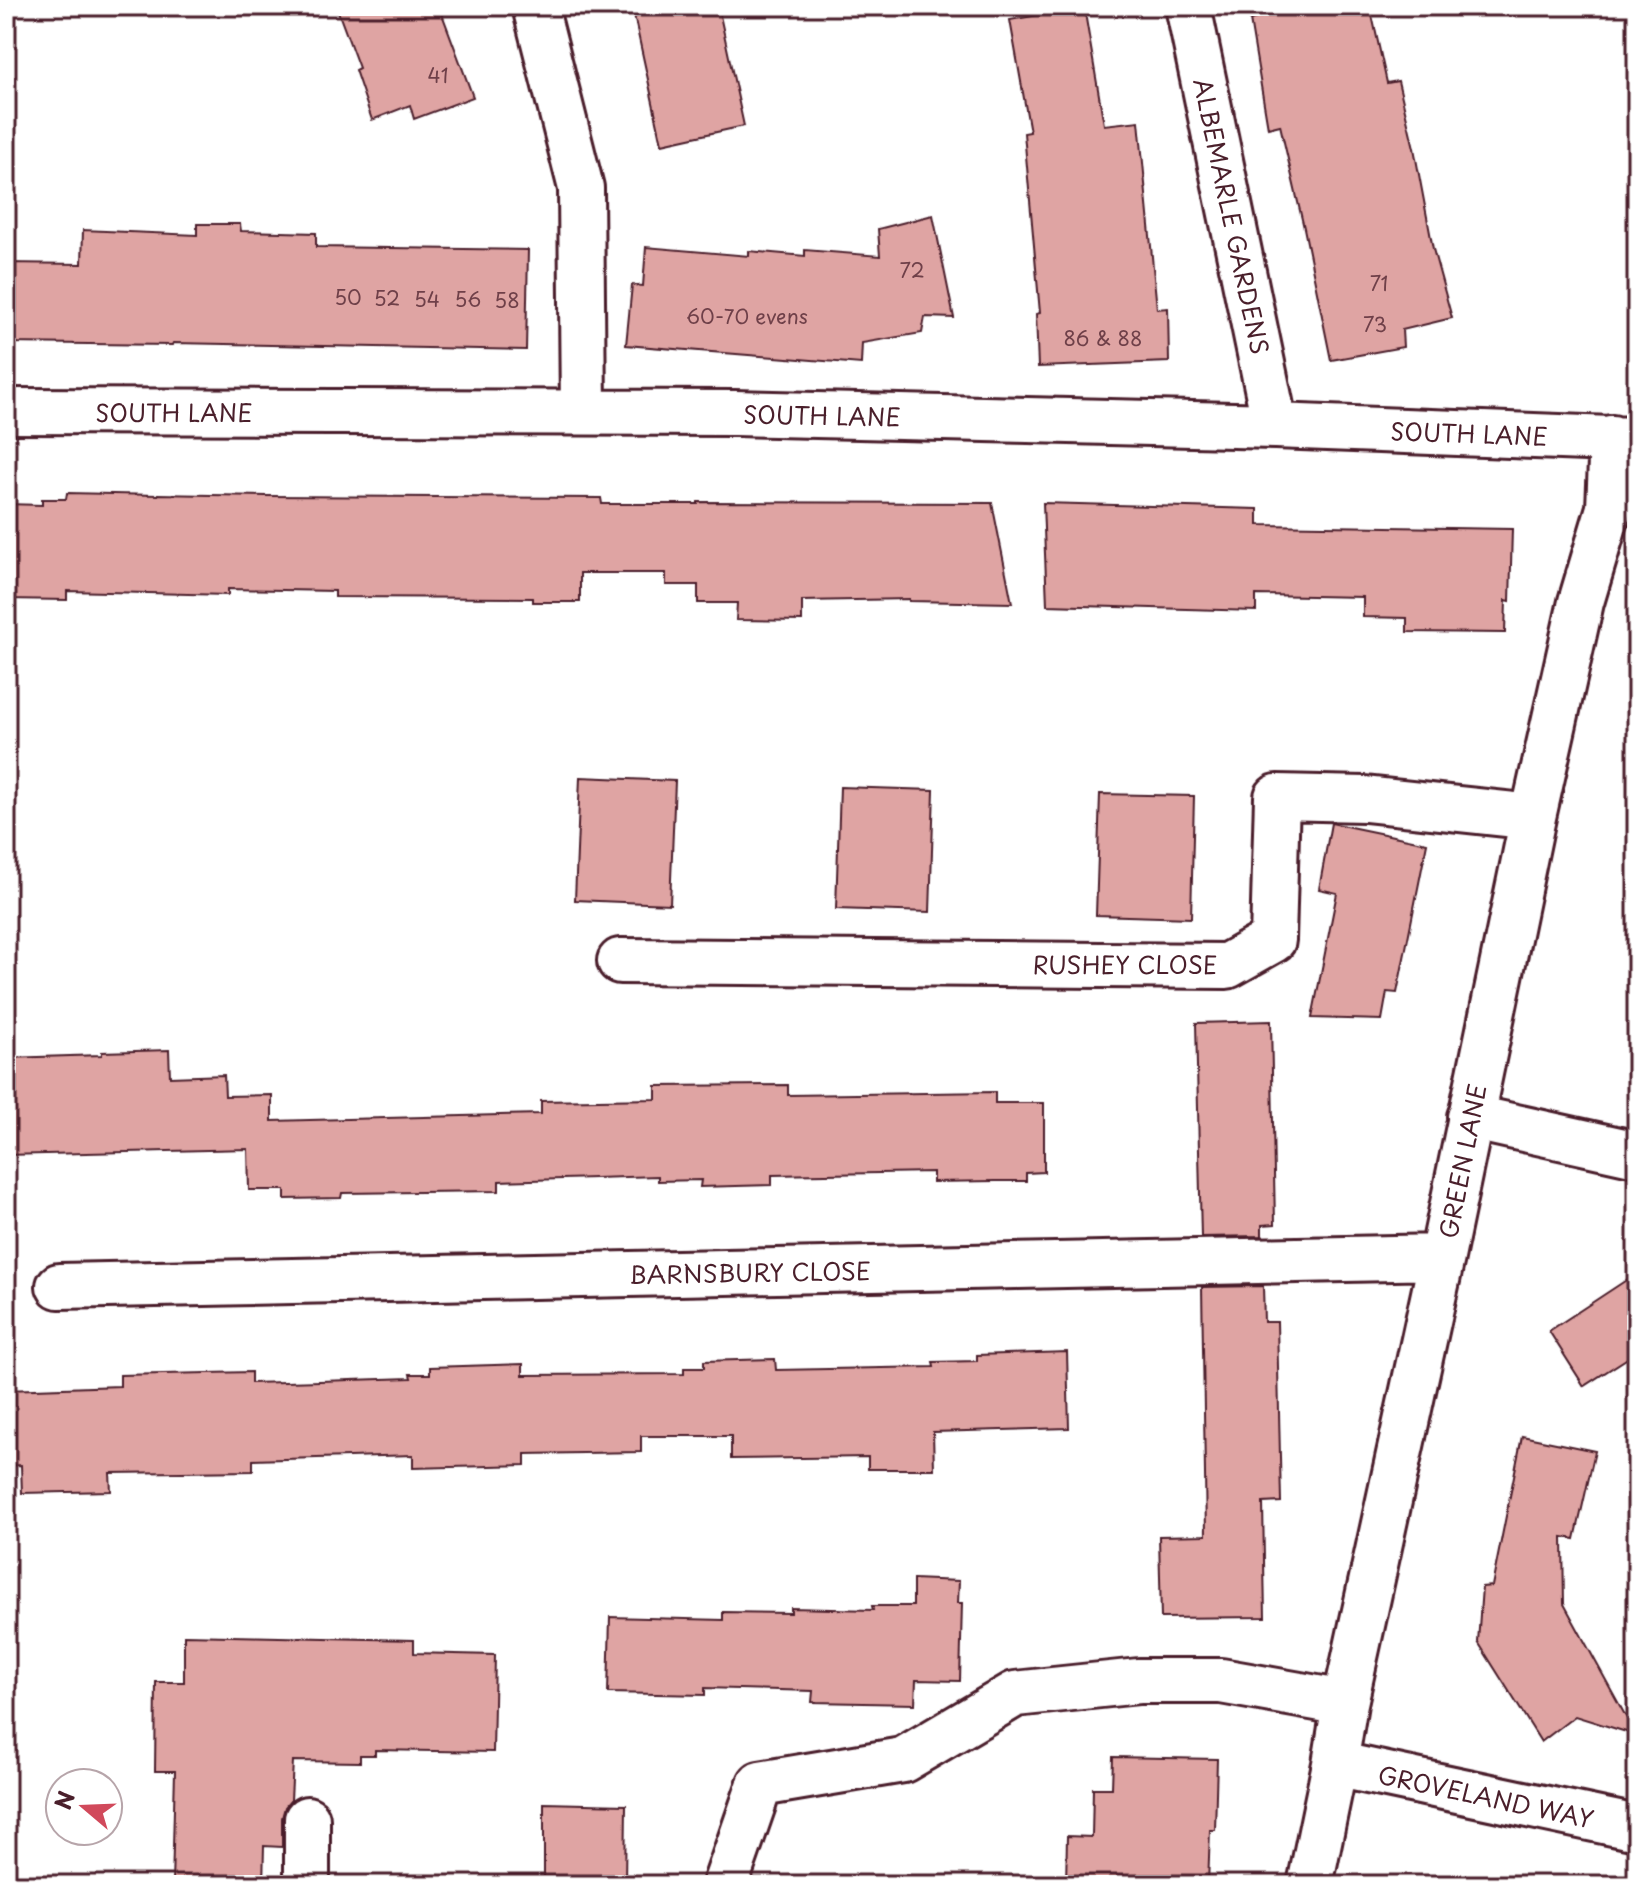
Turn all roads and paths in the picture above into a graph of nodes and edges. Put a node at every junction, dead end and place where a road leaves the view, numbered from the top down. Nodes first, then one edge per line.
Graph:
1 (535, 6) edge
2 (1188, 6) edge
3 (6, 411) edge
4 (583, 412) junction
5 (1275, 426) junction
6 (1625, 439) edge
7 (1533, 817) junction
8 (620, 961) dead end
9 (1470, 1117) junction
10 (1637, 1154) edge
11 (1442, 1257) junction
12 (59, 1286) dead end
13 (1345, 1703) junction
14 (1335, 1764) junction
15 (307, 1819) dead end
16 (1637, 1828) edge
17 (307, 1885) edge
18 (725, 1885) edge
19 (1310, 1885) edge

1 - 4 street
2 - 5 street, ALBEMARLE GARDENS
3 - 4 street, SOUTH LANE
4 - 5 street, SOUTH LANE
5 - 6 street, SOUTH LANE
6 - 7 street, GREEN LANE
7 - 8 street, RUSHEY CLOSE
7 - 9 street, GREEN LANE
9 - 10 street
9 - 11 street, GREEN LANE
11 - 12 street, BARNSBURY CLOSE
11 - 13 street, GREEN LANE
13 - 14 street, GREEN LANE
13 - 18 street
14 - 16 street, GROVELAND WAY
14 - 19 street, GREEN LANE
15 - 17 street

